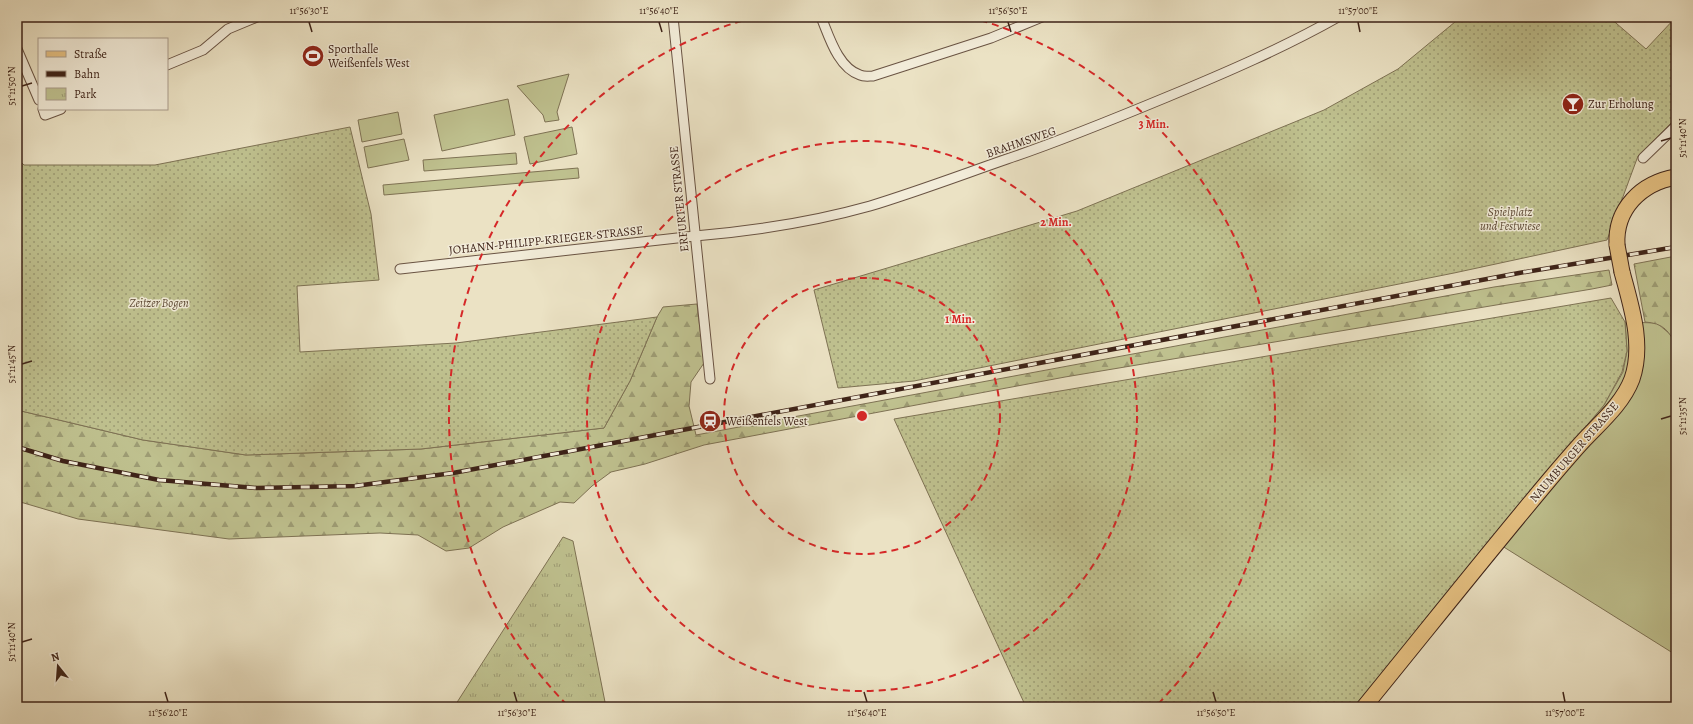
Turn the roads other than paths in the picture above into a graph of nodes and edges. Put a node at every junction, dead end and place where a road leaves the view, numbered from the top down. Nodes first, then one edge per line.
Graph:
1 (257, 17) edge
2 (673, 17) edge
3 (821, 17) edge
4 (1042, 17) edge
5 (1338, 17) edge
6 (17, 49) edge
7 (168, 65) edge
8 (38, 98) edge
9 (55, 110) edge
10 (44, 112) edge
11 (1676, 126) edge
12 (1643, 158) dead end
13 (1676, 177) edge
14 (694, 236) junction
15 (400, 269) dead end
16 (710, 379) dead end
17 (1364, 707) edge

1 - 7 street
2 - 14 street, ERFURTER STRASSE
3 - 4 street
5 - 14 street, BRAHMSWEG
6 - 8 street
9 - 10 street
11 - 12 street
13 - 17 main road, NAUMBURGER STRASSE, bridge
14 - 15 street, JOHANN-PHILIPP-KRIEGER-STRASSE
14 - 16 street, ERFURTER STRASSE

